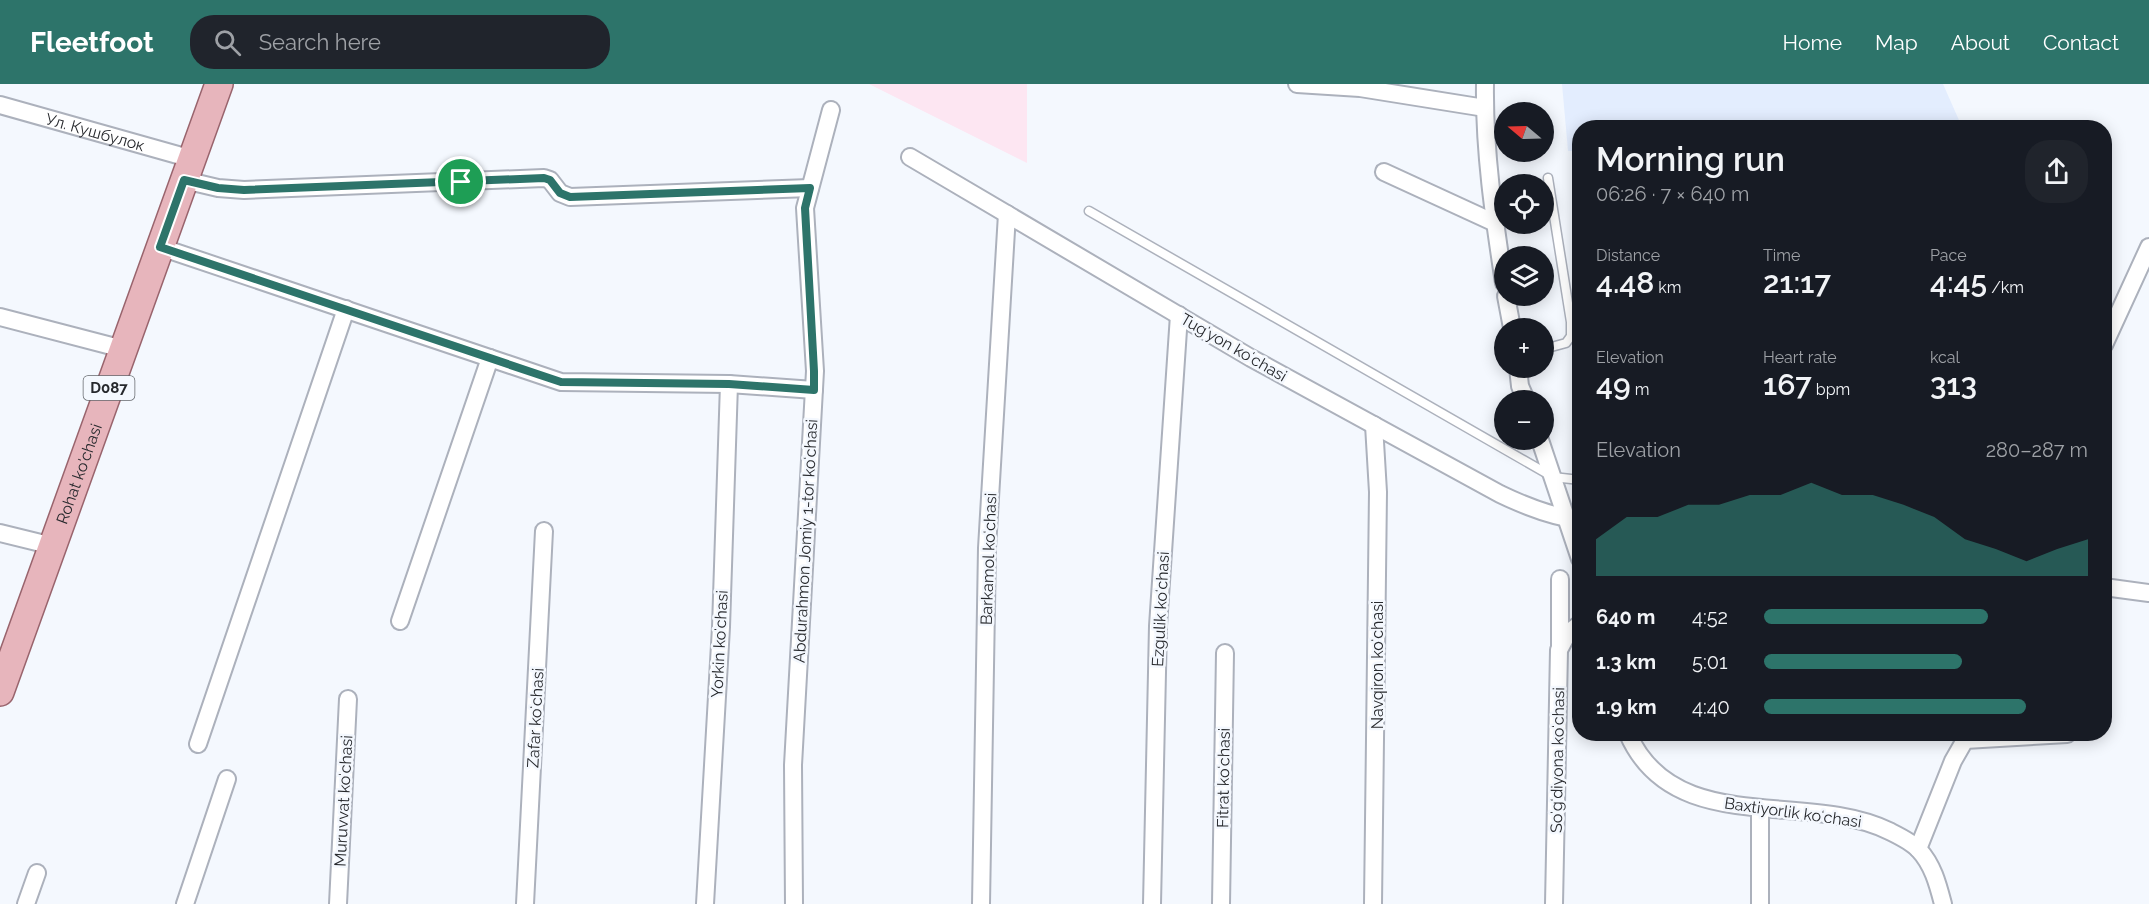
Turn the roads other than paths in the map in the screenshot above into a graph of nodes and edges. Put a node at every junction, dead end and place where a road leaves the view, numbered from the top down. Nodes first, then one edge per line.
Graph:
1 (219, 84) edge
2 (1297, 84) edge
3 (1485, 84) edge
4 (0, 105) edge
5 (1485, 108) junction
6 (831, 110) dead end
7 (910, 158) dead end
8 (188, 170) junction
9 (1384, 172) dead end
10 (810, 188) junction
11 (1089, 211) dead end
12 (1494, 212) edge
13 (1007, 214) junction
14 (1554, 216) edge
15 (1494, 223) edge
16 (160, 247) junction
17 (2149, 247) edge
18 (346, 309) junction
19 (1179, 315) junction
20 (0, 317) edge
21 (2112, 328) edge
22 (1554, 346) edge
23 (123, 349) junction
24 (490, 358) junction
25 (729, 384) junction
26 (814, 390) junction
27 (1374, 425) junction
28 (1544, 450) edge
29 (1553, 477) junction
30 (1572, 479) edge
31 (1572, 517) edge
32 (1572, 519) edge
33 (544, 531) dead end
34 (0, 533) edge
35 (52, 546) junction
36 (1560, 579) dead end
37 (2112, 588) edge
38 (2149, 593) edge
39 (400, 621) dead end
40 (1572, 630) edge
41 (1559, 650) junction
42 (1225, 653) dead end
43 (0, 692) edge
44 (348, 699) dead end
45 (1632, 741) edge
46 (1957, 741) edge
47 (198, 744) dead end
48 (227, 779) dead end
49 (1760, 808) junction
50 (1918, 849) junction
51 (37, 873) dead end
52 (26, 904) edge
53 (185, 904) edge
54 (338, 904) edge
55 (525, 904) edge
56 (705, 904) edge
57 (794, 904) edge
58 (981, 904) edge
59 (1152, 904) edge
60 (1221, 904) edge
61 (1374, 904) edge
62 (1554, 904) edge
63 (1760, 904) edge
64 (1943, 904) edge

1 - 8 main road, Rohat ko'chasi / D087
2 - 5 street
3 - 5 street
4 - 8 street, Ул. Кушбулок
5 - 12 street
6 - 10 street, Abdurahmon Jomiy 1-tor koʻchasi
7 - 13 street, Tugʻyon koʻchasi
8 - 10 street, Ул. Кушбулок
8 - 16 main road, Rohat ko'chasi / D087
9 - 15 street
10 - 26 street, Abdurahmon Jomiy 1-tor koʻchasi
11 - 29 lane
13 - 19 street, Tugʻyon koʻchasi
13 - 58 street, Barkamol koʻchasi
14 - 22 lane
16 - 18 street
16 - 23 main road, Rohat ko'chasi / D087
17 - 21 street
18 - 24 street
18 - 47 street
19 - 27 street, Tugʻyon koʻchasi
19 - 59 street, Ezgulik koʻchasi
20 - 23 street
23 - 35 main road, Rohat ko'chasi / D087
24 - 25 street
24 - 39 street
25 - 26 street
25 - 56 street, Yorkin koʻchasi
26 - 57 street, Abdurahmon Jomiy 1-tor koʻchasi
27 - 32 street, Tugʻyon koʻchasi
27 - 61 street, Navqiron koʻchasi
28 - 29 street
29 - 30 lane
29 - 31 street
33 - 55 street, Zafar koʻchasi
34 - 35 street
35 - 43 main road, Rohat ko'chasi / D087
36 - 41 street, Soʻgʻdiyona koʻchasi
37 - 38 street
40 - 41 street
41 - 62 street, Soʻgʻdiyona koʻchasi
42 - 60 street, Fitrat koʻchasi
44 - 54 street, Muruvvat koʻchasi
45 - 49 street, Baxtiyorlik koʻchasi
46 - 50 street
48 - 53 street
49 - 50 street, Baxtiyorlik koʻchasi
49 - 63 street
50 - 64 street, Baxtiyorlik koʻchasi
51 - 52 street

